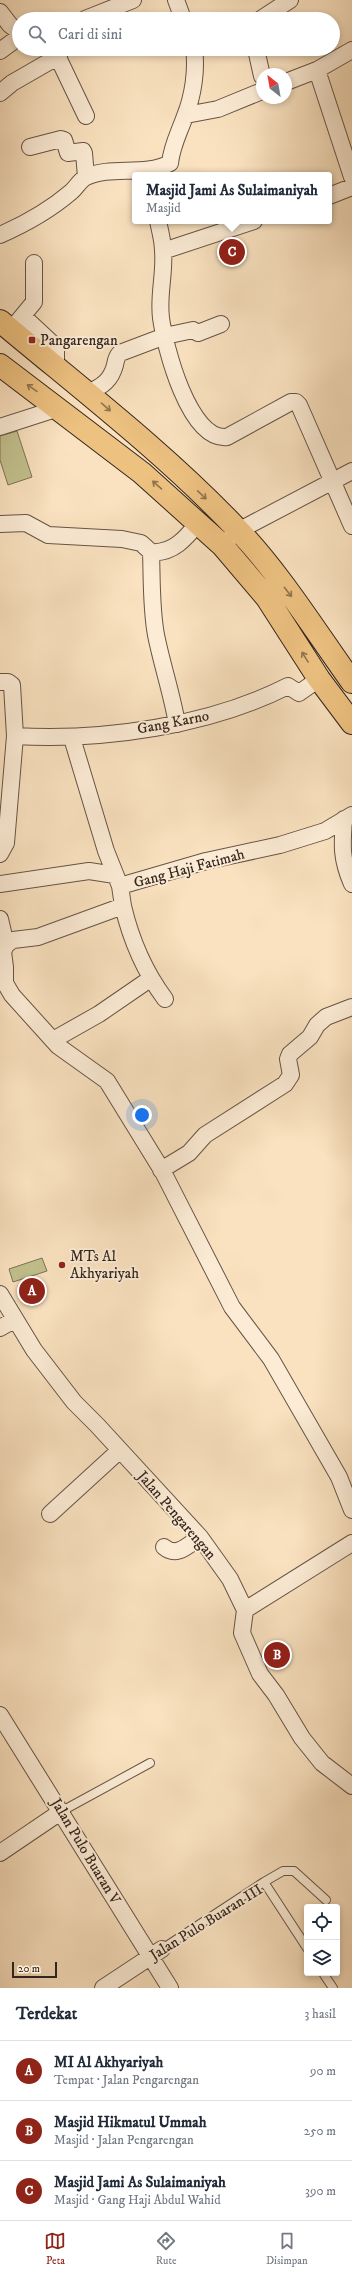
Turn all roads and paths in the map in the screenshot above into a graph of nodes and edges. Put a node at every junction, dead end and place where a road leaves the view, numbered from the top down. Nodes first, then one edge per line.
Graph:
1 (134, 0) edge
2 (176, 0) edge
3 (290, 0) edge
4 (0, 12) edge
5 (103, 12) edge
6 (180, 12) edge
7 (272, 12) edge
8 (12, 27) edge
9 (12, 42) edge
10 (352, 50) edge
11 (0, 51) edge
12 (51, 56) edge
13 (59, 56) edge
14 (194, 56) edge
15 (258, 56) edge
16 (260, 68) edge
17 (317, 70) junction
18 (292, 80) edge
19 (0, 93) edge
20 (256, 93) edge
21 (186, 115) junction
22 (86, 116) dead end
23 (30, 147) dead end
24 (149, 172) edge
25 (132, 173) edge
26 (86, 177) junction
27 (352, 177) edge
28 (352, 187) edge
29 (332, 195) edge
30 (158, 224) edge
31 (245, 224) edge
32 (0, 235) edge
33 (163, 251) junction
34 (34, 263) dead end
35 (12, 322) edge
36 (221, 324) dead end
37 (165, 336) junction
38 (0, 364) edge
39 (89, 392) junction
40 (59, 408) junction
41 (0, 427) edge
42 (352, 471) edge
43 (332, 480) junction
44 (199, 522) junction
45 (0, 524) edge
46 (352, 526) edge
47 (238, 531) junction
48 (222, 545) junction
49 (151, 552) junction
50 (319, 679) junction
51 (352, 682) edge
52 (6, 684) edge
53 (352, 723) edge
54 (177, 724) junction
55 (15, 736) junction
56 (72, 738) junction
57 (348, 817) edge
58 (0, 854) edge
59 (118, 881) junction
60 (0, 884) edge
61 (352, 884) edge
62 (123, 906) junction
63 (0, 920) edge
64 (6, 945) junction
65 (2, 968) edge
66 (150, 979) junction
67 (165, 1000) dead end
68 (352, 1007) edge
69 (53, 1040) junction
70 (162, 1170) junction
71 (0, 1294) edge
72 (14, 1320) junction
73 (0, 1328) edge
74 (120, 1450) junction
75 (352, 1510) edge
76 (50, 1514) dead end
77 (200, 1537) junction
78 (352, 1543) edge
79 (164, 1547) dead end
80 (244, 1610) junction
81 (0, 1715) edge
82 (150, 1763) dead end
83 (352, 1786) edge
84 (62, 1812) junction
85 (0, 1853) edge
86 (264, 1882) junction
87 (326, 1900) dead end
88 (304, 1943) edge
89 (156, 1953) junction
90 (326, 1976) edge
91 (102, 1988) edge
92 (170, 1988) edge
93 (333, 1988) edge

1 - 5 street
2 - 6 street
3 - 7 street
4 - 8 street
9 - 11 street
10 - 17 street
12 - 19 street
13 - 22 street
14 - 21 street
15 - 16 street
17 - 18 street
17 - 27 street
20 - 21 street
21 - 24 street
23 - 26 street
25 - 26 street
26 - 32 street
28 - 29 street
30 - 33 street
31 - 33 street
33 - 37 street
34 - 35 street
35 - 39 main road
36 - 37 street
37 - 39 street
37 - 43 street
40 -> 38 main road
39 - 40 main road
39 -> 47 main road
40 - 41 street
44 -> 40 main road
42 - 43 street
43 - 46 street
43 - 47 street
44 - 48 main road
44 - 49 street
45 - 49 street
47 - 48 street
47 -> 51 main road
50 -> 48 main road
49 - 54 street
50 - 53 main road
50 - 54 street, Gang Karno
52 - 55 street
54 - 56 street, Gang Karno
55 - 56 street, Gang Karno
55 - 58 street
56 - 59 street
57 - 59 street, Gang Haji Fatimah
57 - 61 street
59 - 60 street
59 - 62 street, Gang Haji Fatimah
62 - 64 street, Gang Haji Fatimah
62 - 66 street
63 - 64 street
64 - 65 street
65 - 69 street
66 - 67 street
66 - 69 street
68 - 70 street
69 - 70 street
70 - 75 street
71 - 72 street, Jalan Pengarengan
72 - 73 street
72 - 74 street, Jalan Pengarengan
74 - 76 street
74 - 77 street, Jalan Pengarengan
77 - 79 street
77 - 80 street, Jalan Pengarengan
78 - 80 street
80 - 83 street, Jalan Pengarengan
81 - 84 street, Jalan Pulo Buaran V
82 - 84 lane
84 - 85 street
84 - 89 street, Jalan Pulo Buaran V
86 - 87 lane
86 - 88 lane, Jalan Pulo Buaran III
86 - 89 lane, Jalan Pulo Buaran III
89 - 91 street, Jalan Pulo Buaran III
89 - 92 street, Jalan Pulo Buaran V
90 - 93 lane

